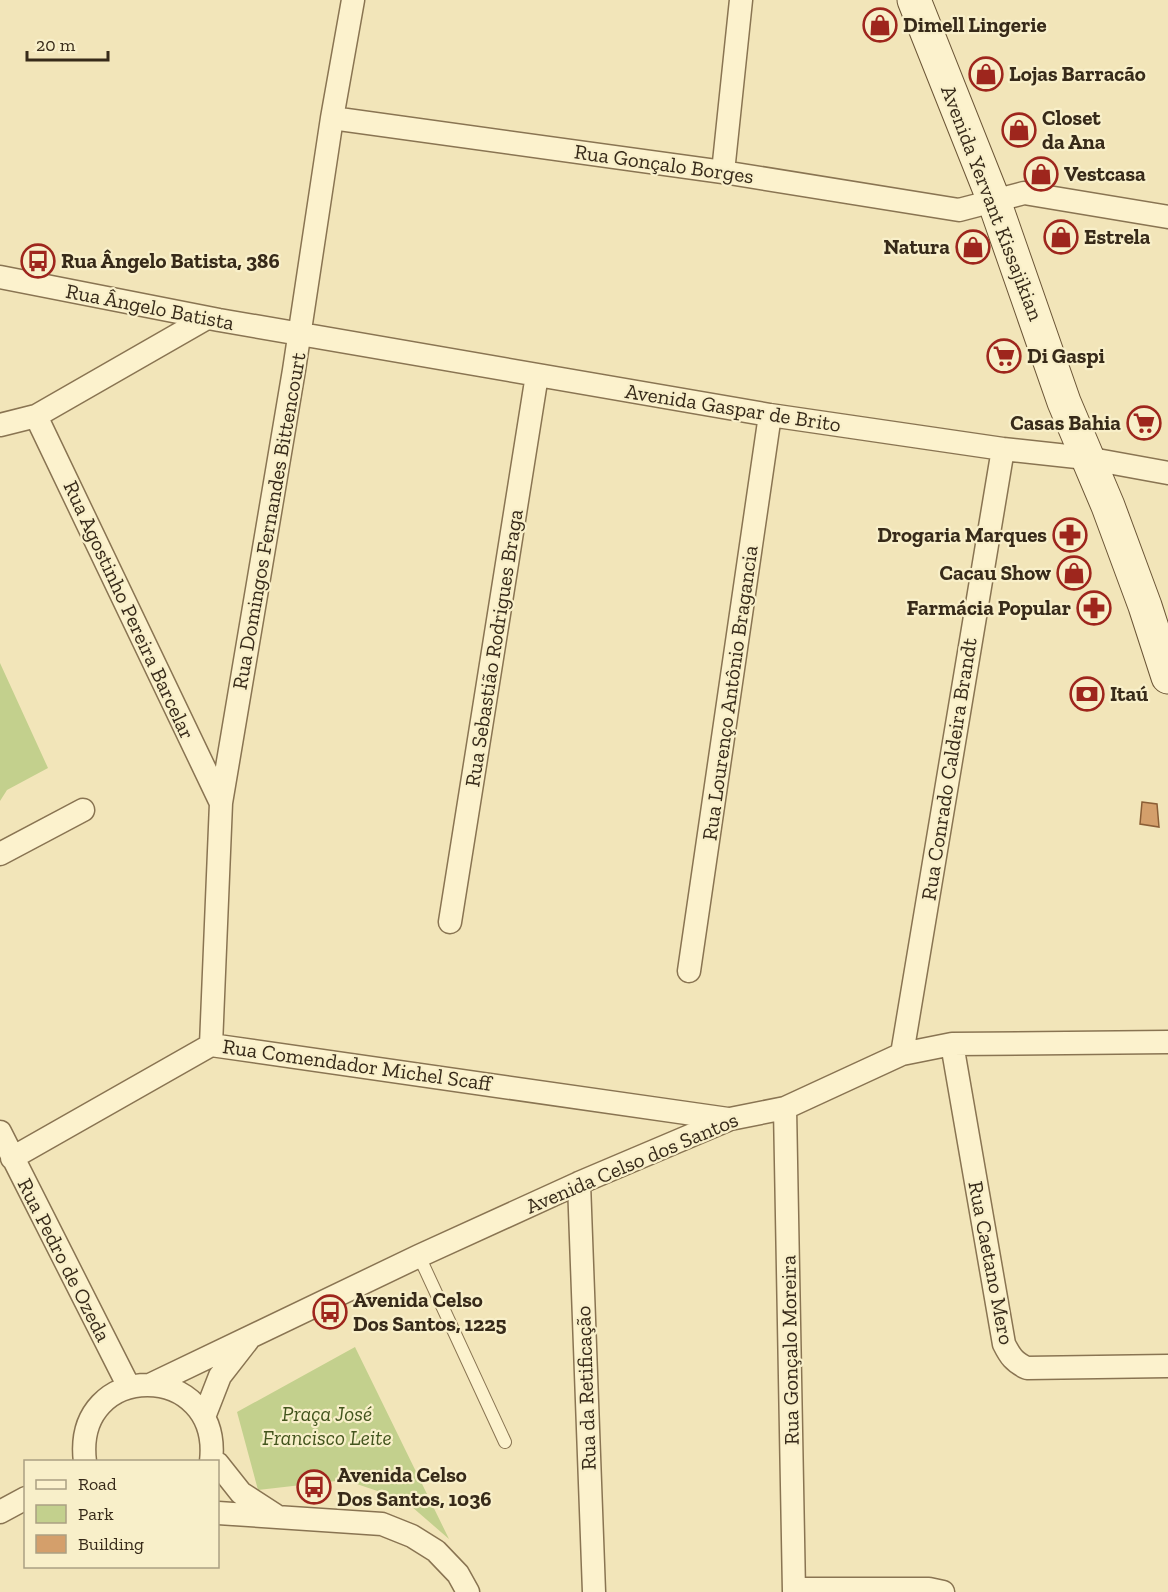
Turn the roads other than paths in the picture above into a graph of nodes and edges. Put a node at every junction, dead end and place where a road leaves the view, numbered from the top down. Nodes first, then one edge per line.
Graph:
1 (353, 0) edge
2 (741, 0) edge
3 (914, 0) edge
4 (332, 118) junction
5 (723, 172) junction
6 (994, 201) junction
7 (1168, 217) edge
8 (0, 277) edge
9 (207, 318) junction
10 (300, 335) junction
11 (537, 375) junction
12 (770, 415) junction
13 (36, 416) junction
14 (0, 425) edge
15 (1003, 449) junction
16 (1086, 458) junction
17 (1168, 473) edge
18 (1168, 676) edge
19 (221, 803) junction
20 (83, 810) dead end
21 (0, 854) edge
22 (450, 922) dead end
23 (689, 971) dead end
24 (1168, 1042) edge
25 (952, 1044) junction
26 (211, 1045) junction
27 (902, 1054) junction
28 (785, 1108) junction
29 (730, 1119) junction
30 (0, 1132) edge
31 (12, 1158) junction
32 (579, 1183) junction
33 (419, 1256) junction
34 (253, 1334) junction
35 (1168, 1366) edge
36 (152, 1384) junction
37 (129, 1387) junction
38 (204, 1417) junction
39 (505, 1442) dead end
40 (85, 1460) edge
41 (214, 1460) edge
42 (219, 1467) edge
43 (24, 1499) edge
44 (0, 1512) edge
45 (219, 1513) edge
46 (276, 1516) junction
47 (794, 1591) edge
48 (468, 1592) edge
49 (594, 1592) edge
50 (943, 1592) edge

1 - 4 street, Rua Domingos Fernandes Bittencourt
2 - 5 street
3 - 6 main road, Avenida Yervant Kissajikian
4 - 5 street, Rua Gonçalo Borges
4 - 10 street, Rua Domingos Fernandes Bittencourt
5 - 6 street, Rua Gonçalo Borges
6 - 7 street, Rua Gonçalo Borges
6 - 16 main road, Avenida Yervant Kissajikian
8 - 9 street, Rua Ângelo Batista
9 - 10 street, Rua Ângelo Batista
9 - 13 street
10 - 11 street, Avenida Gaspar de Brito
10 - 19 street, Rua Domingos Fernandes Bittencourt
11 - 12 street, Avenida Gaspar de Brito
11 - 22 street, Rua Sebastião Rodrigues Braga
12 - 15 street, Avenida Gaspar de Brito
12 - 23 street, Rua Lourenço Antônio Bragancia
13 - 14 street
13 - 19 street, Rua Agostinho Pereira Barcelar
15 - 16 street, Avenida Gaspar de Brito
15 - 27 street, Rua Conrado Caldeira Brandt
16 - 17 street, Avenida Gaspar de Brito
16 - 18 main road, Avenida Yervant Kissajikian
19 - 26 street, Rua Domingos Fernandes Bittencourt
20 - 21 street
24 - 25 street, Avenida Celso dos Santos
25 - 27 street, Avenida Celso dos Santos
25 - 35 street, Rua Caetano Mero
26 - 29 street, Rua Comendador Michel Scaff
26 - 31 street, Rua Comendador Michel Scaff
27 - 28 street, Avenida Celso dos Santos
28 - 29 street, Avenida Celso dos Santos
28 - 47 street, Rua Gonçalo Moreira
29 - 32 street, Avenida Celso dos Santos
30 - 31 street, Rua Pedro de Ozeda
31 - 37 street, Rua Pedro de Ozeda
32 - 33 street, Avenida Celso dos Santos
32 - 49 street, Rua da Retificação
33 - 34 street, Avenida Celso dos Santos
33 - 39 lane
34 - 36 street, Avenida Celso dos Santos
34 - 38 street, Avenida Celso dos Santos
36 - 37 street
36 - 38 street
37 - 40 street
38 - 41 street
42 - 46 street
43 - 44 street
45 - 46 street
46 - 48 street
47 - 50 street

